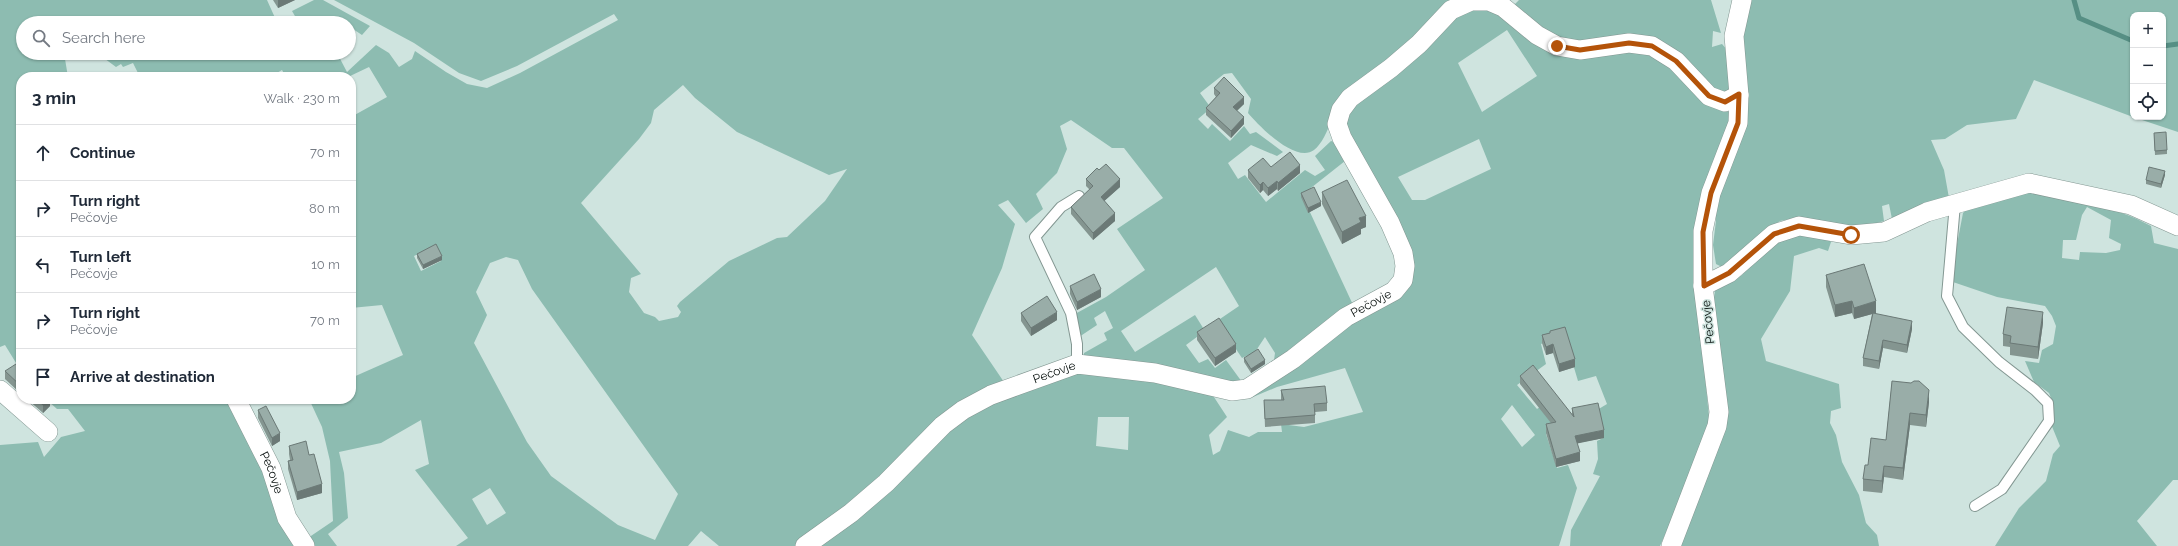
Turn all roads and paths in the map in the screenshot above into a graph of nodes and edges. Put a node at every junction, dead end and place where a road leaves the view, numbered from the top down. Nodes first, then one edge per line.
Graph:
1 (1742, 0) edge
2 (1739, 94) junction
3 (1079, 196) dead end
4 (1955, 204) junction
5 (2178, 226) edge
6 (1704, 286) junction
7 (1077, 364) junction
8 (0, 390) edge
9 (239, 404) edge
10 (48, 432) dead end
11 (1975, 506) dead end
12 (305, 546) edge
13 (805, 546) edge
14 (1670, 546) edge

1 - 2 street, Pečovje
2 - 6 street, Pečovje
2 - 7 street, Pečovje
3 - 7 lane
4 - 5 street
4 - 6 street
4 - 11 lane
6 - 14 street, Pečovje
7 - 13 street, Pečovje
8 - 10 street
9 - 12 street, Pečovje

